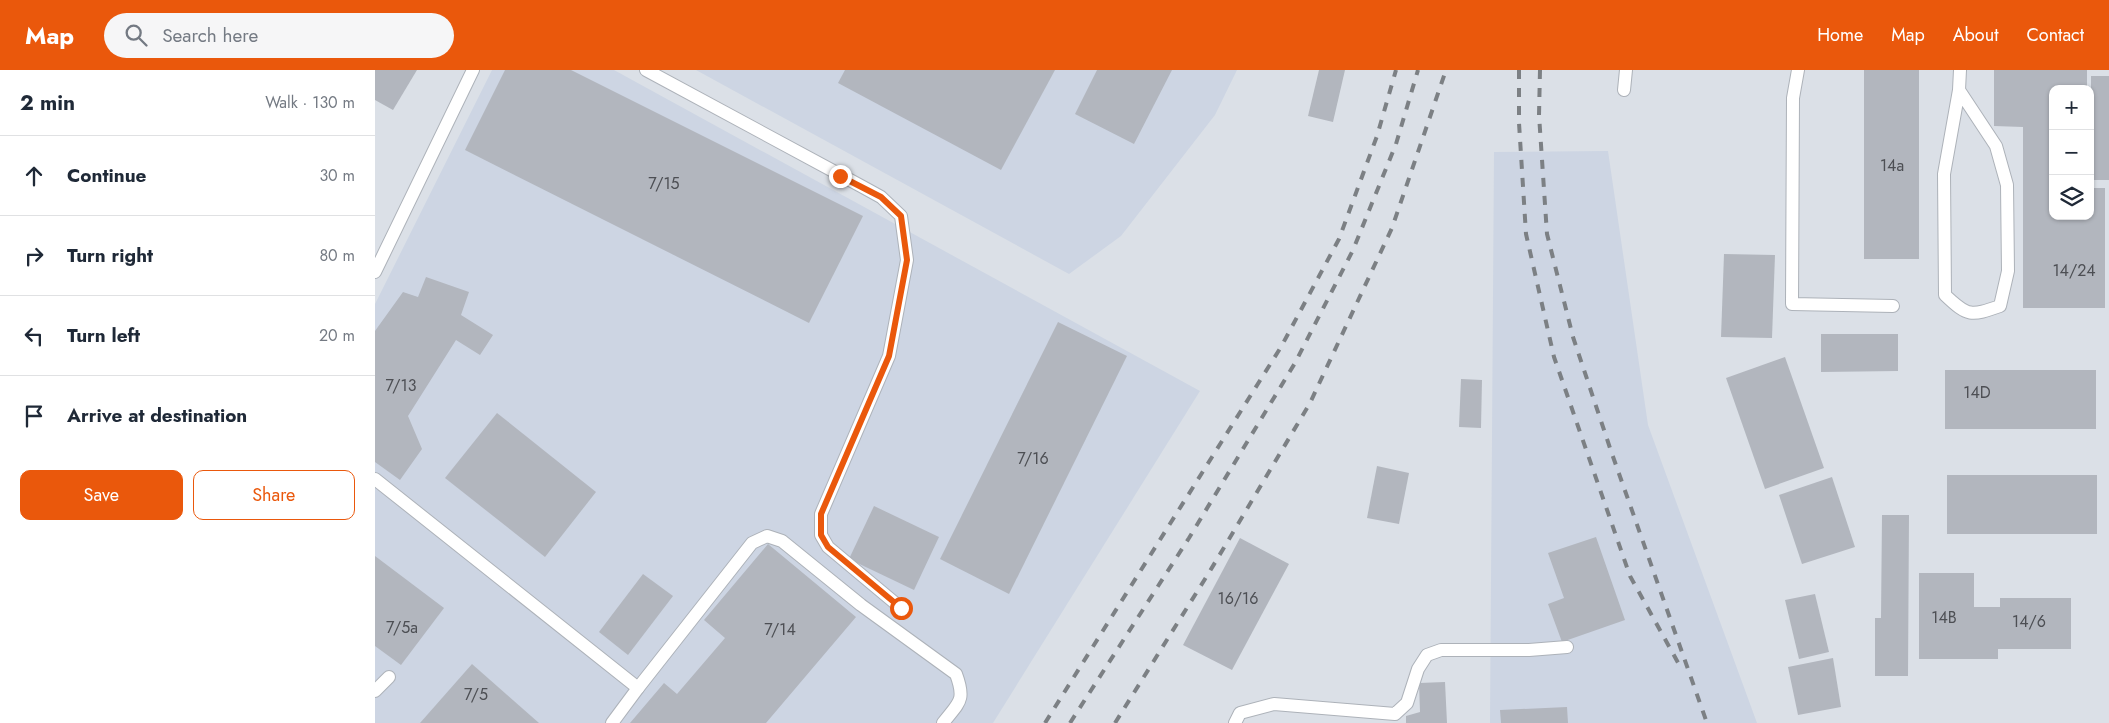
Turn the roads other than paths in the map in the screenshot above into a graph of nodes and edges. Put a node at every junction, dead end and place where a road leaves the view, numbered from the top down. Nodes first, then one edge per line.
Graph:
1 (473, 70) edge
2 (646, 70) edge
3 (1626, 70) edge
4 (1798, 70) edge
5 (1960, 70) edge
6 (1624, 90) dead end
7 (1959, 90) junction
8 (375, 272) edge
9 (1893, 306) dead end
10 (375, 479) edge
11 (901, 608) dead end
12 (1567, 647) dead end
13 (389, 677) dead end
14 (638, 688) junction
15 (375, 691) edge
16 (613, 723) edge
17 (943, 723) edge
18 (1235, 723) edge

1 - 8 lane
2 - 11 lane
3 - 6 lane
4 - 9 lane
5 - 7 lane
7 - 7 lane
10 - 14 lane
12 - 18 lane
13 - 15 lane
14 - 16 lane
14 - 17 lane

